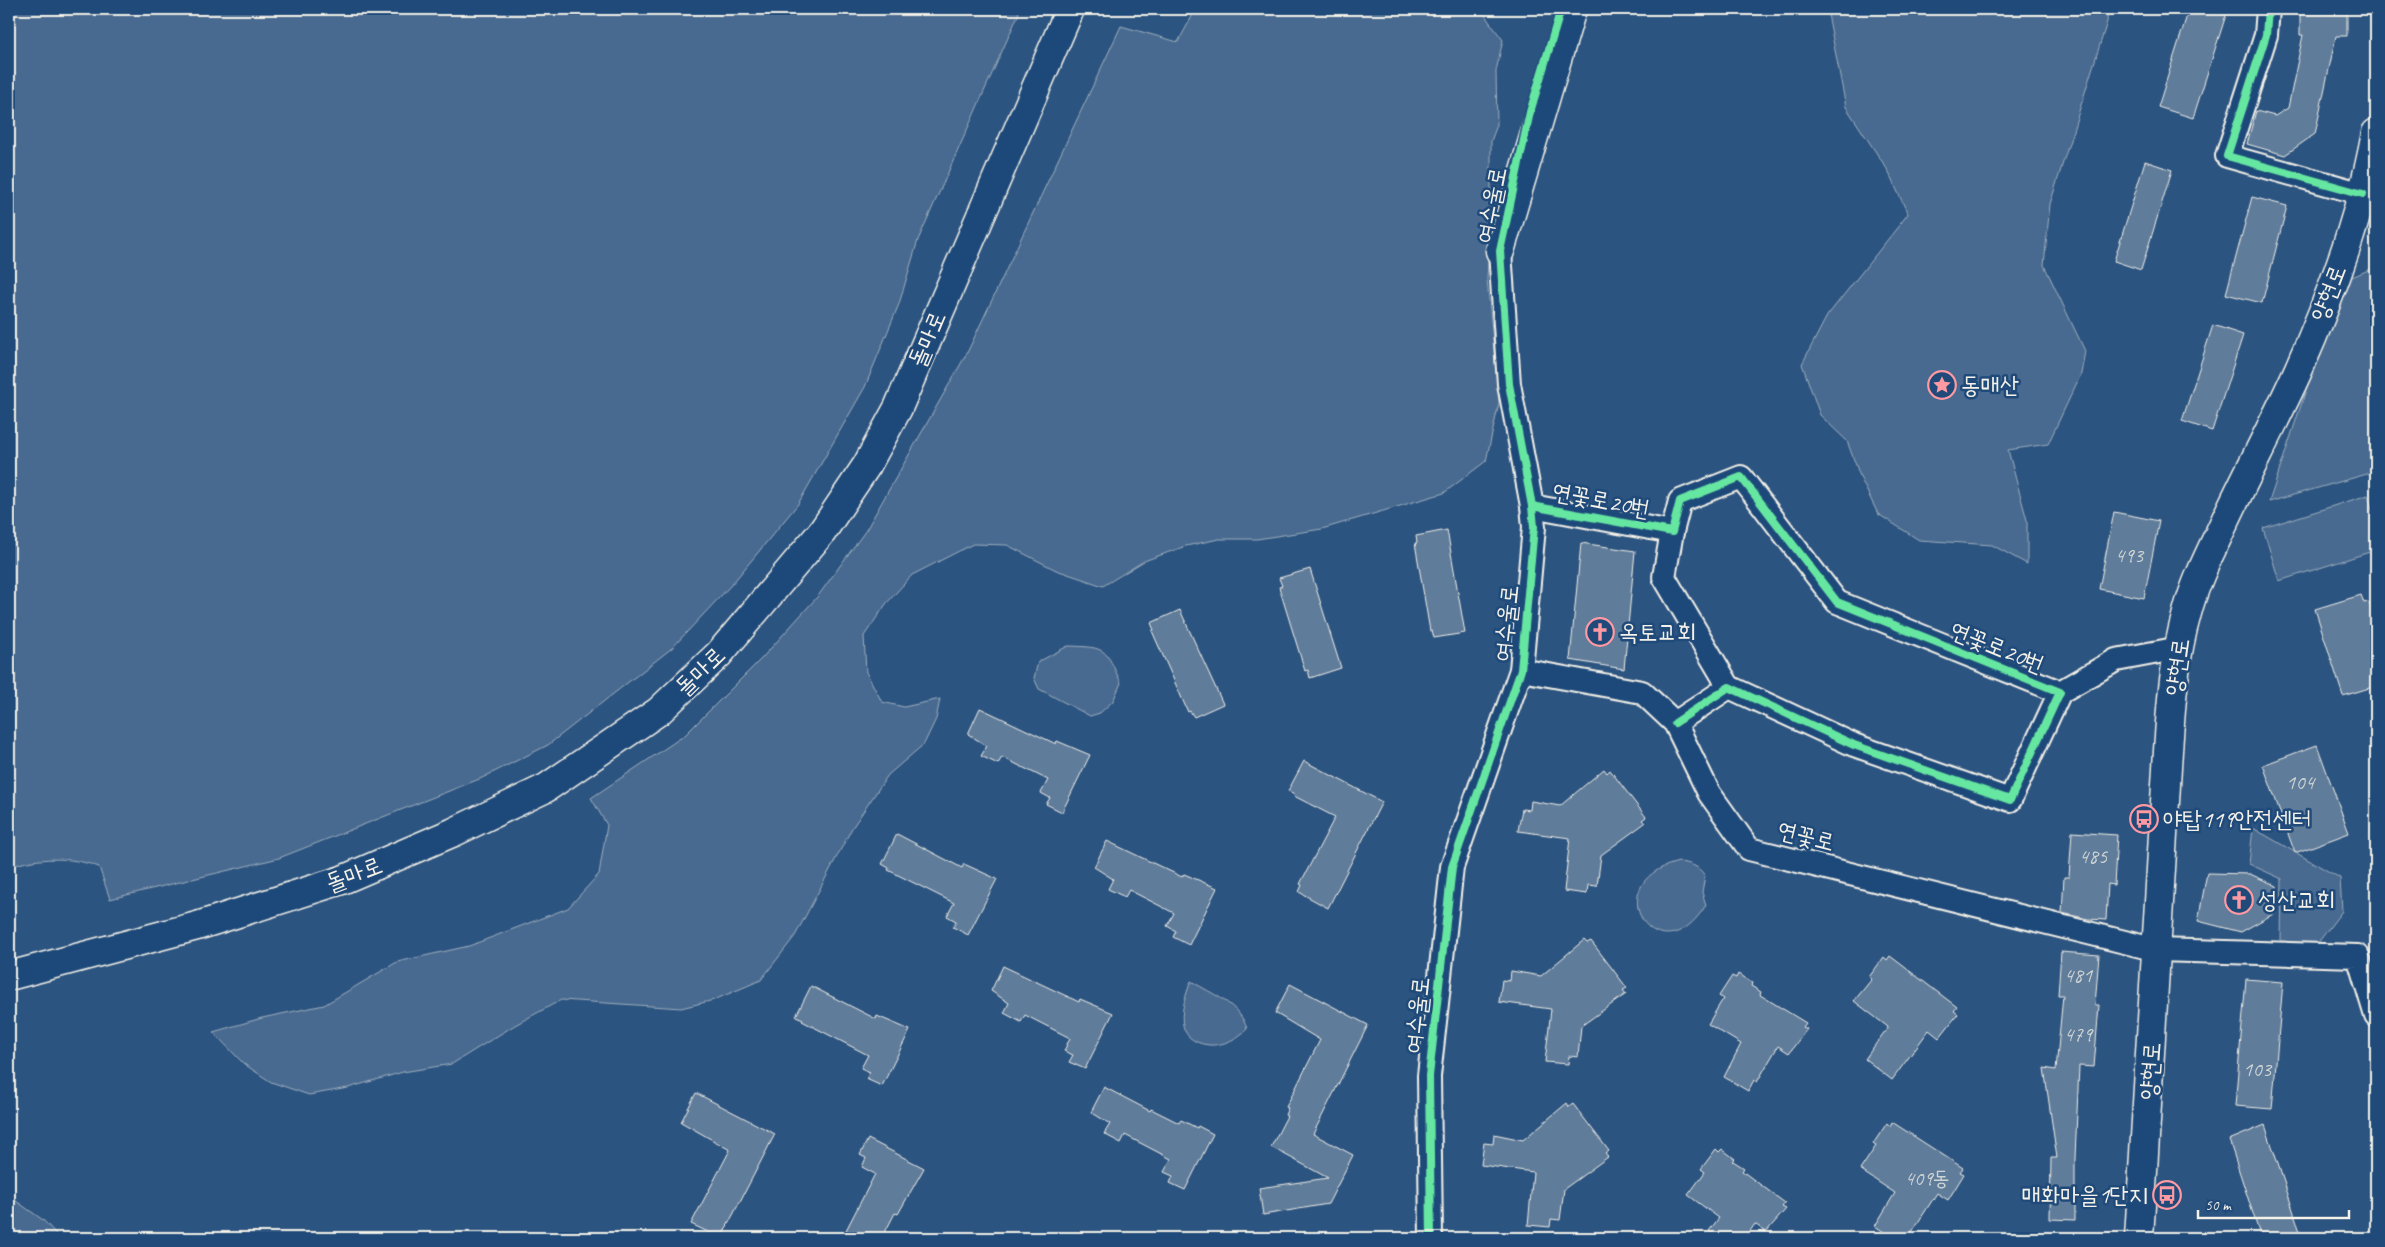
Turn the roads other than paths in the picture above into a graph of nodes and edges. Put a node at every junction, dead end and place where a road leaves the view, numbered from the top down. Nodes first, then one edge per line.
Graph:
1 (1070, 9) edge
2 (1561, 9) edge
3 (1572, 9) edge
4 (2268, 9) edge
5 (2376, 133) edge
6 (2362, 194) junction
7 (1500, 251) junction
8 (1532, 506) junction
9 (1672, 532) junction
10 (2180, 648) junction
11 (1521, 670) junction
12 (1729, 687) junction
13 (2060, 692) junction
14 (1675, 723) junction
15 (2157, 950) junction
16 (9, 976) edge
17 (2376, 1016) edge
18 (1431, 1238) edge
19 (2139, 1238) edge

1 - 16 main road, 돌마로
2 - 7 street, 여수울로
3 - 7 main road
4 - 6 street
5 - 6 main road, 양현로
6 - 10 main road, 양현로
7 - 8 street, 여수울로
8 - 9 street, 연꽃로20번
8 - 11 street, 여수울로
9 - 12 street
9 - 13 street, 연꽃로20번
10 - 13 street
10 - 15 main road, 양현로
11 - 14 street, 연꽃로
11 - 18 street, 여수울로
12 - 13 street, 연꽃로20번
12 - 14 street
14 - 15 street, 연꽃로
15 - 17 street, 연꽃로
15 - 19 main road, 양현로

